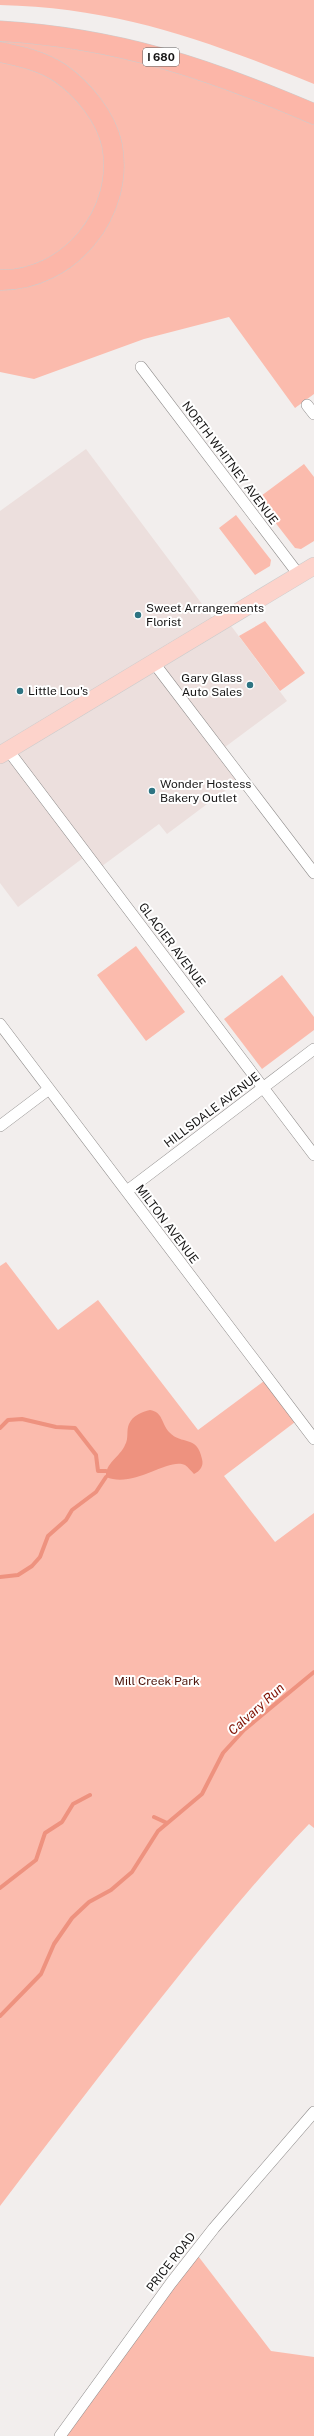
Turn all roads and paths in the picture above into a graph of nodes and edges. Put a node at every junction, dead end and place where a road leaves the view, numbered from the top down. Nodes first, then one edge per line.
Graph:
1 (0, 31) edge
2 (0, 52) edge
3 (314, 114) edge
4 (0, 280) edge
5 (141, 367) dead end
6 (314, 566) edge
7 (299, 575) junction
8 (154, 662) junction
9 (4, 753) edge
10 (314, 873) edge
11 (0, 1024) edge
12 (314, 1049) edge
13 (263, 1088) junction
14 (49, 1089) junction
15 (0, 1126) edge
16 (314, 1155) edge
17 (127, 1191) junction
18 (314, 1439) edge
19 (314, 2112) edge
20 (60, 2436) edge

1 - 3 highway, I 680
2 - 4 highway
5 - 7 street, NORTH WHITNEY AVENUE
6 - 7 main road
7 - 8 main road
8 - 9 main road
8 - 10 street
9 - 13 street, GLACIER AVENUE
11 - 14 street, MILTON AVENUE
12 - 13 street, HILLSDALE AVENUE
13 - 16 street, GLACIER AVENUE
13 - 17 street, HILLSDALE AVENUE
14 - 15 street
14 - 17 street, MILTON AVENUE
17 - 18 street, MILTON AVENUE
19 - 20 street, PRICE ROAD

